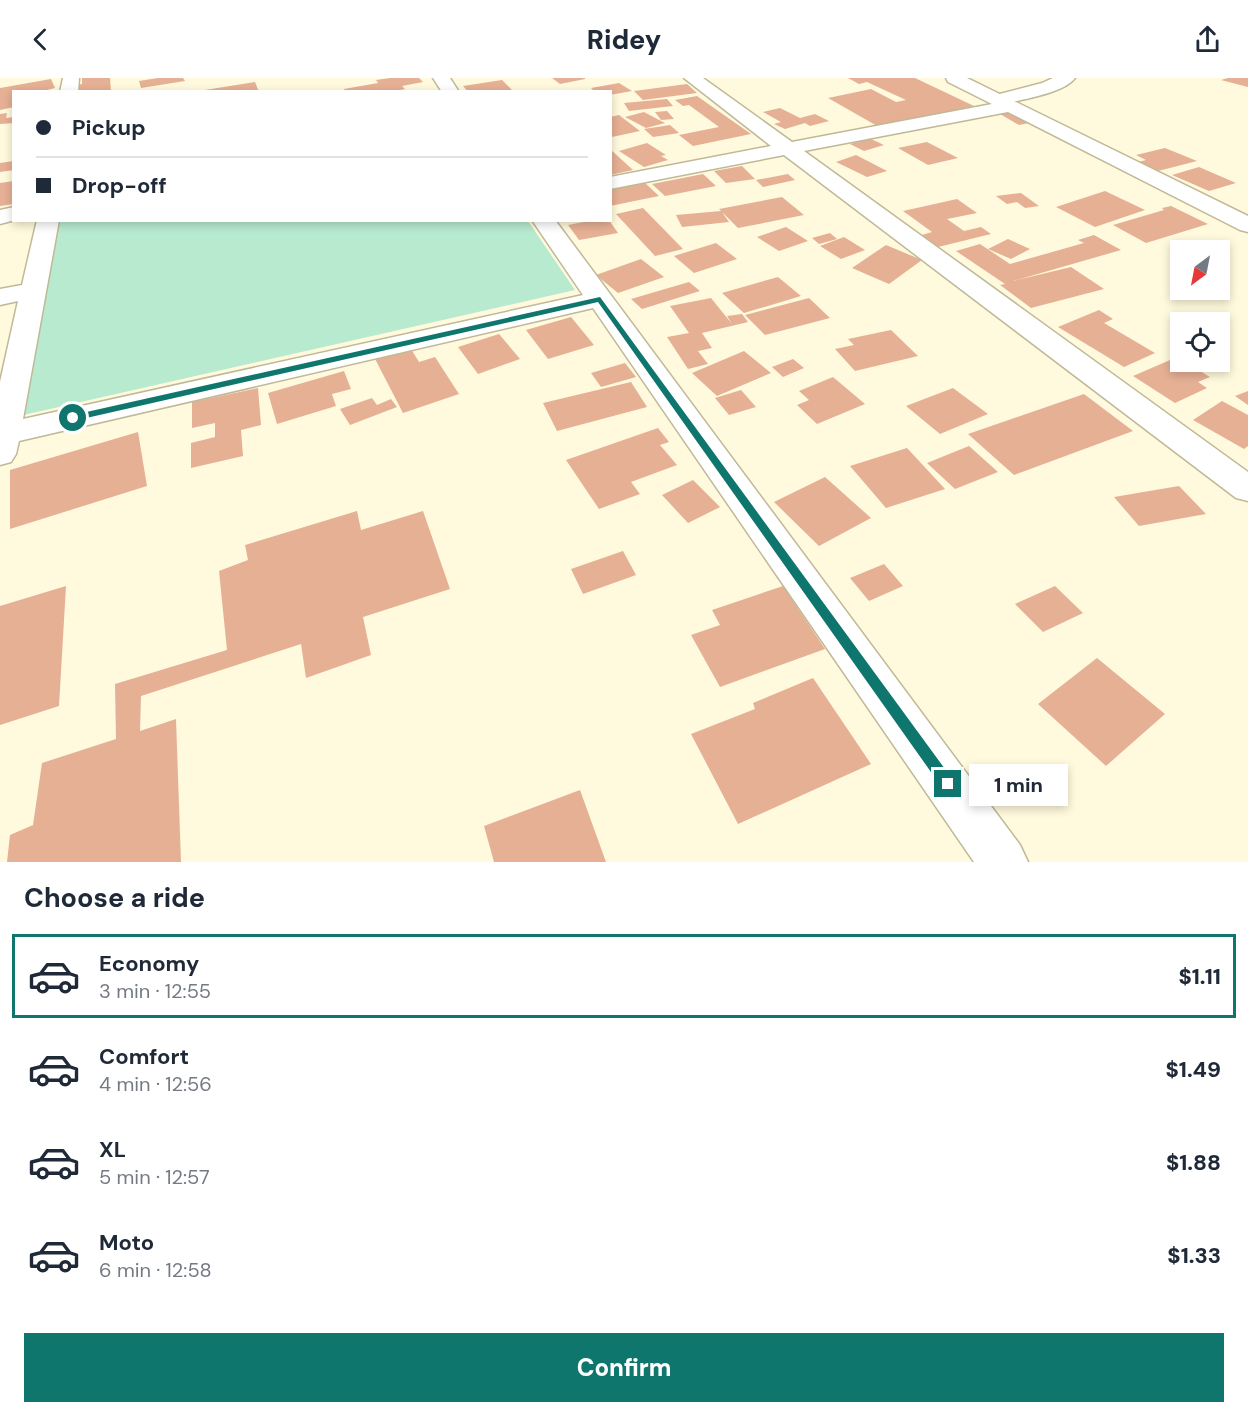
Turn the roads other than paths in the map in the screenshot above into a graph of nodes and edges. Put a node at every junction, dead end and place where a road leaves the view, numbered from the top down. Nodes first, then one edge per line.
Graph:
1 (692, 78) edge
2 (954, 78) edge
3 (1067, 78) edge
4 (1004, 103) junction
5 (787, 149) junction
6 (612, 183) edge
7 (48, 222) edge
8 (544, 222) edge
9 (1248, 225) edge
10 (34, 290) junction
11 (0, 297) edge
12 (600, 299) junction
13 (2, 444) edge
14 (1248, 489) edge
15 (1003, 862) edge

1 - 5 street
2 - 4 street
3 - 4 street
4 - 5 street
4 - 9 street
5 - 6 street
5 - 14 street
7 - 10 street
8 - 12 street
10 - 11 street
10 - 13 street
12 - 13 street
12 - 15 street

